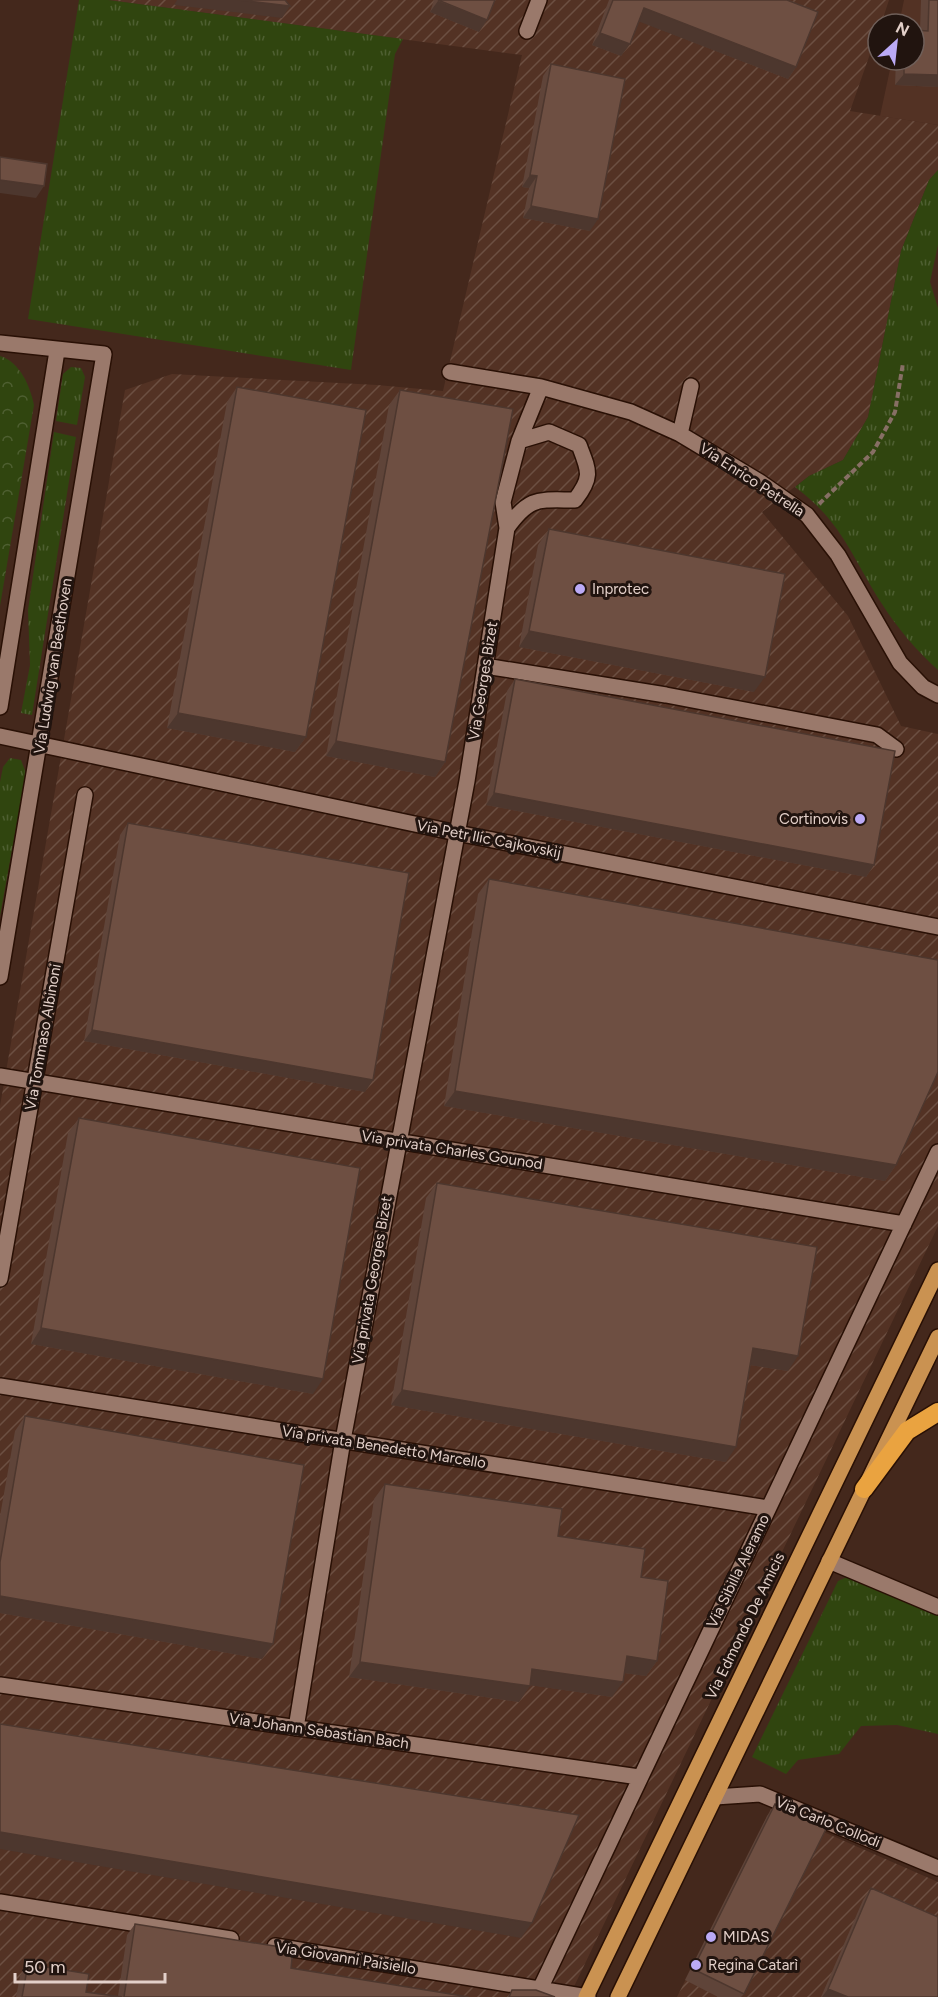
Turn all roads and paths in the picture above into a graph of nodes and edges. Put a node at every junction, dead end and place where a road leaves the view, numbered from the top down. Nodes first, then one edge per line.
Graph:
1 (539, 0) edge
2 (527, 31) dead end
3 (0, 343) edge
4 (57, 351) junction
5 (903, 363) dead end
6 (450, 372) dead end
7 (691, 386) dead end
8 (541, 387) junction
9 (680, 434) junction
10 (519, 441) junction
11 (807, 515) junction
12 (507, 528) junction
13 (485, 666) junction
14 (938, 695) edge
15 (0, 707) edge
16 (0, 736) edge
17 (41, 743) junction
18 (896, 749) edge
19 (85, 795) dead end
20 (457, 833) junction
21 (938, 927) edge
22 (0, 978) edge
23 (0, 1076) edge
24 (35, 1081) junction
25 (398, 1141) junction
26 (938, 1152) edge
27 (904, 1224) junction
28 (938, 1270) edge
29 (0, 1279) edge
30 (938, 1337) edge
31 (0, 1386) edge
32 (938, 1412) edge
33 (344, 1440) junction
34 (864, 1489) junction
35 (768, 1508) junction
36 (829, 1561) junction
37 (938, 1606) edge
38 (0, 1686) edge
39 (296, 1728) junction
40 (639, 1777) junction
41 (715, 1797) junction
42 (938, 1868) edge
43 (0, 1902) edge
44 (540, 1989) junction
45 (586, 1997) edge
46 (618, 1997) edge

1 - 2 street
3 - 4 street
4 - 15 street
4 - 17 street, Via Ludwig van Beethoven
5 - 11 path
6 - 8 street, Via Enrico Petrella
7 - 9 street
8 - 9 street, Via Enrico Petrella
8 - 10 street
9 - 11 street, Via Enrico Petrella
10 - 12 street, Via Georges Bizet
10 - 12 street
11 - 14 street, Via Enrico Petrella
12 - 13 street, Via Georges Bizet
13 - 18 street
13 - 20 street, Via Georges Bizet
16 - 17 street, Via Petr Ilic Cajkovskij
17 - 20 street, Via Petr Ilic Cajkovskij
17 - 22 street, Via Ludwig van Beethoven
19 - 24 street, Via Tommaso Albinoni
20 - 21 street, Via Petr Ilic Cajkovskij
20 - 25 street, Via privata Georges Bizet
23 - 24 street, Via privata Charles Gounod
24 - 25 street, Via privata Charles Gounod
24 - 29 street, Via Tommaso Albinoni
25 - 27 street, Via privata Charles Gounod
25 - 33 street, Via privata Georges Bizet
26 - 27 street, Via Sibilla Aleramo
27 - 35 street, Via Sibilla Aleramo
28 - 45 main road, Via Edmondo De Amicis
30 - 34 main road
31 - 33 street, Via privata Benedetto Marcello
32 - 34 highway
33 - 35 street, Via privata Benedetto Marcello
33 - 39 street, Via privata Georges Bizet
34 - 36 main road
35 - 40 street, Via Sibilla Aleramo
36 - 37 street
36 - 41 main road
38 - 39 street, Via Johann Sebastian Bach
39 - 40 street, Via Johann Sebastian Bach
40 - 44 street, Via Sibilla Aleramo
41 - 42 street, Via Carlo Collodi
41 - 46 main road
43 - 44 street, Via Giovanni Paisiello
44 - 45 street, Via Giovanni Paisiello

